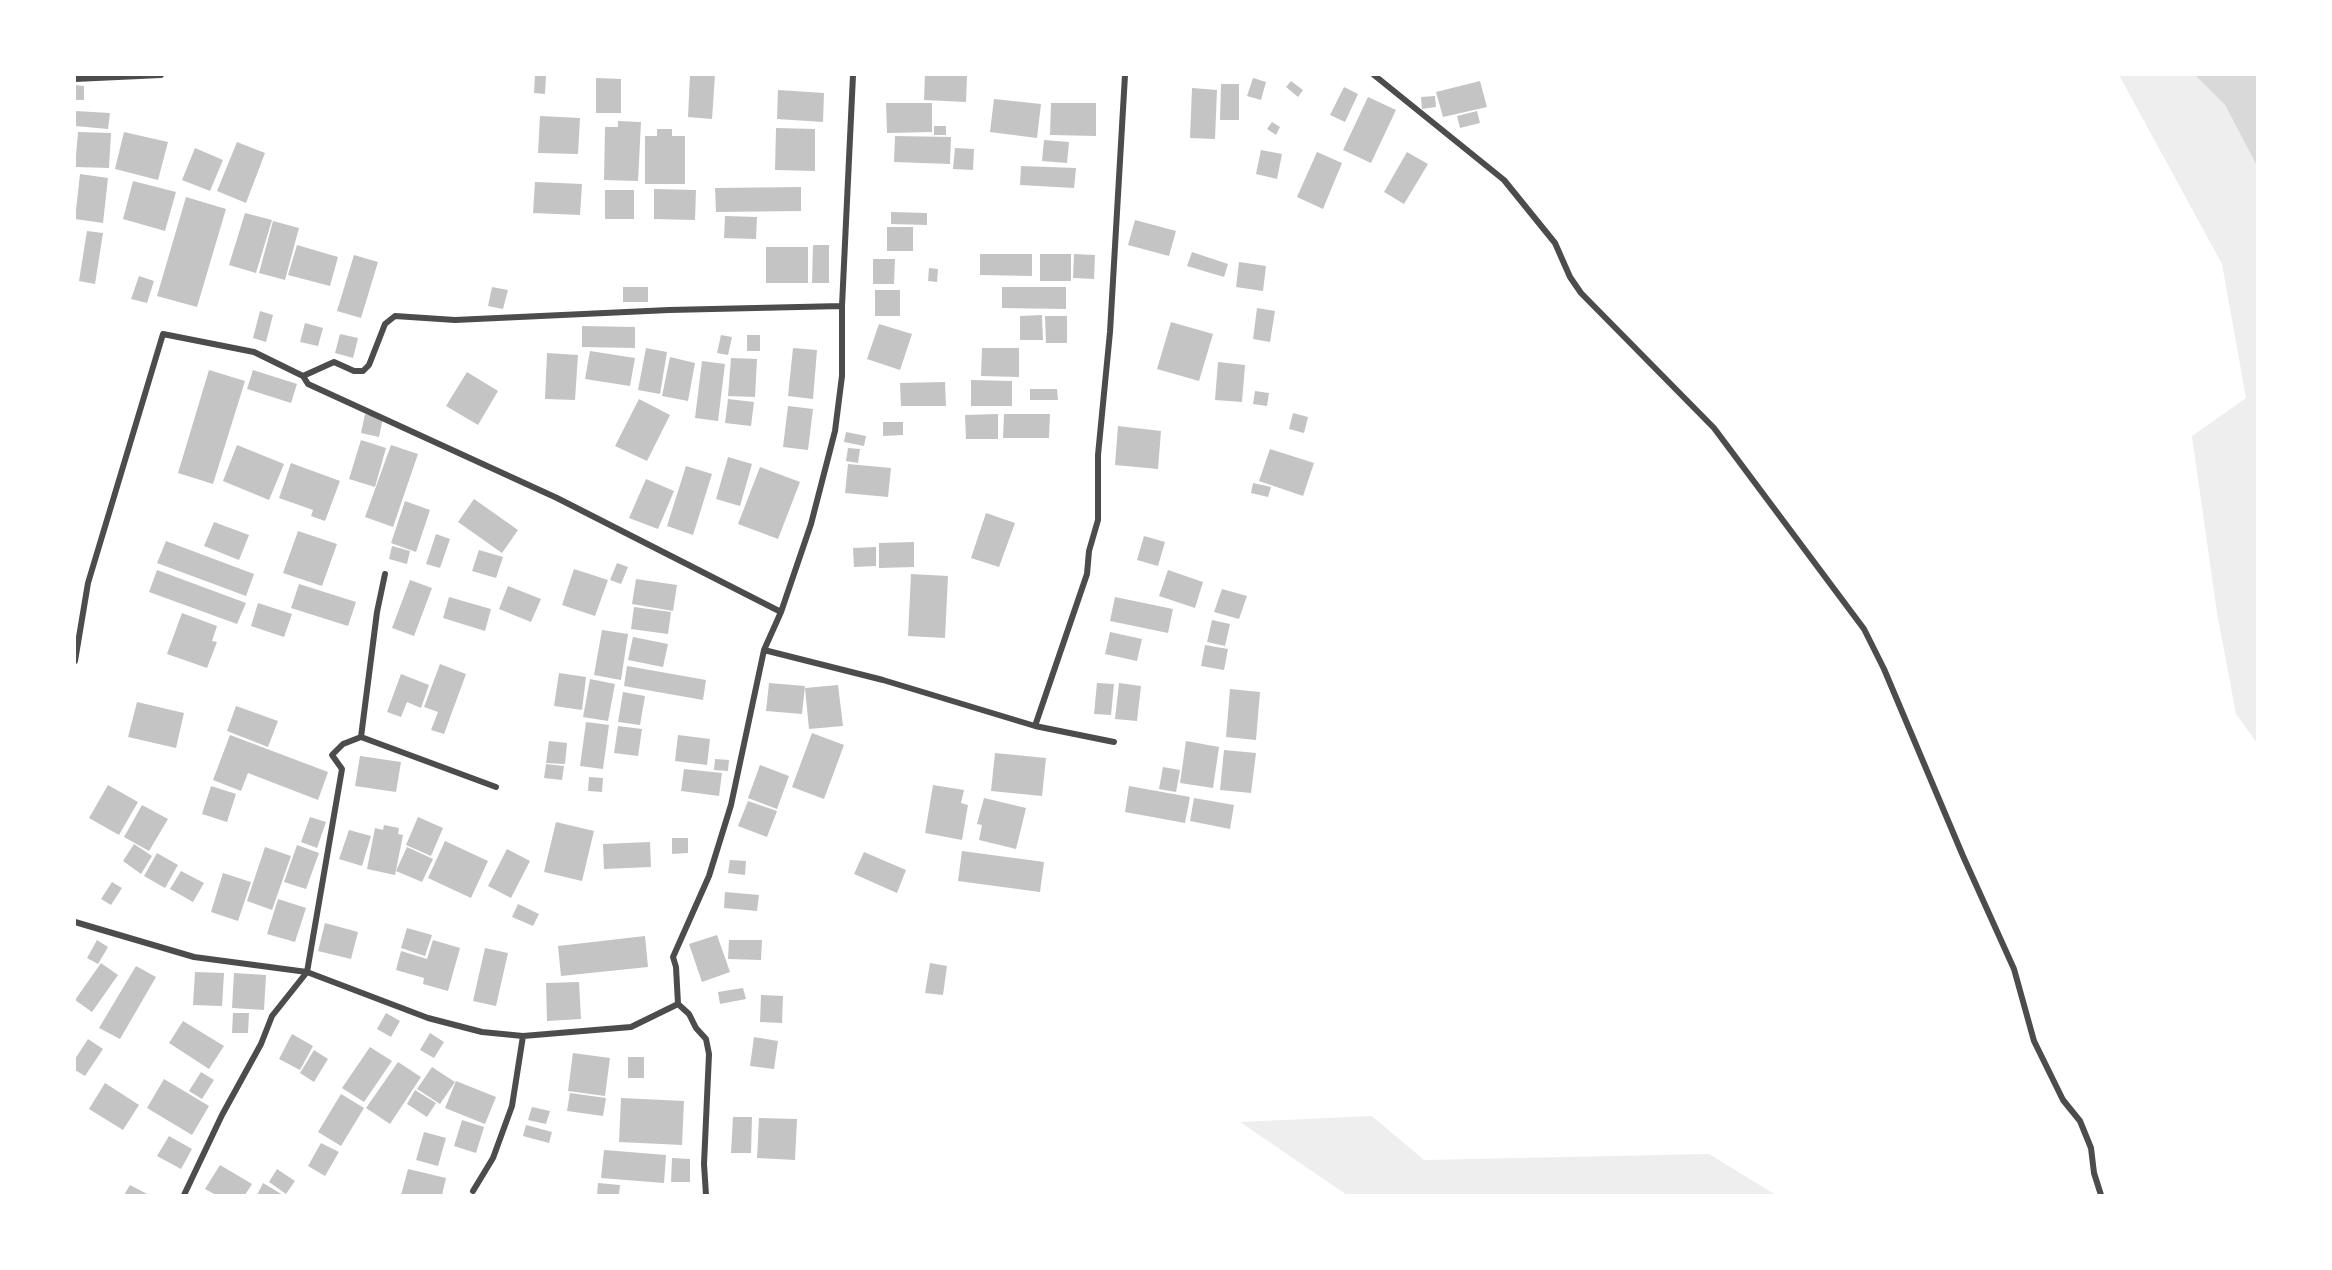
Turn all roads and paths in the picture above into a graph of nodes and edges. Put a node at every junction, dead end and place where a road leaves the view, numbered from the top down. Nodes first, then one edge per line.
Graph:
1 (161, 75) edge
2 (853, 75) edge
3 (1125, 75) edge
4 (1374, 75) edge
5 (75, 79) edge
6 (842, 306) junction
7 (303, 376) junction
8 (385, 574) dead end
9 (781, 612) junction
10 (764, 650) junction
11 (75, 661) edge
12 (1035, 726) junction
13 (361, 737) junction
14 (1114, 742) dead end
15 (496, 787) dead end
16 (75, 922) edge
17 (307, 972) junction
18 (678, 1004) junction
19 (523, 1036) junction
20 (473, 1191) dead end
21 (184, 1195) edge
22 (706, 1195) edge
23 (2101, 1195) edge

1 - 5 street
2 - 6 street
3 - 12 street
4 - 23 street
6 - 7 street
6 - 9 street
7 - 9 street
7 - 11 street
8 - 13 street
9 - 10 street
10 - 12 street
10 - 18 street
12 - 14 street
13 - 15 street
13 - 17 street
16 - 17 street
17 - 19 street
17 - 21 street
18 - 19 street
18 - 22 street
19 - 20 street

